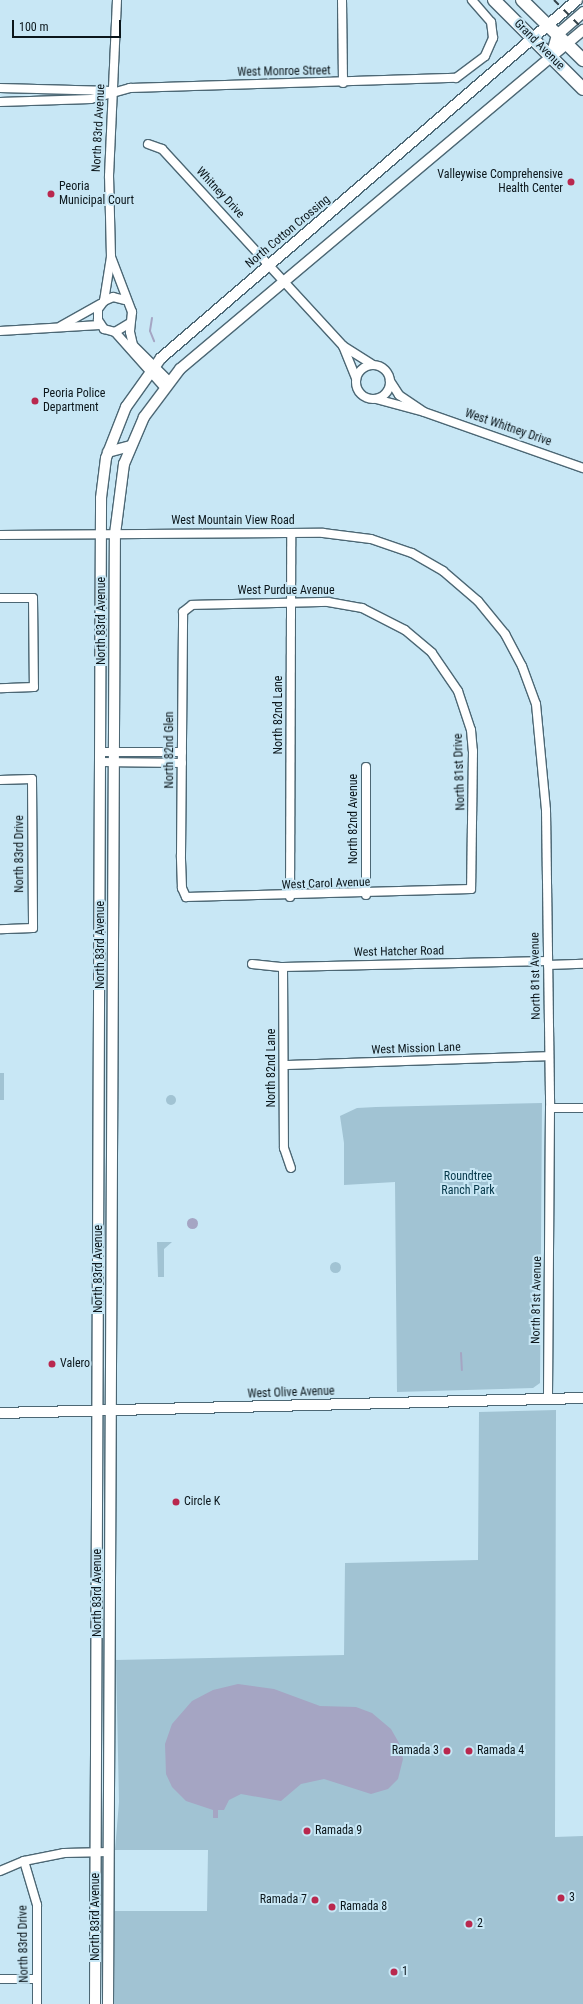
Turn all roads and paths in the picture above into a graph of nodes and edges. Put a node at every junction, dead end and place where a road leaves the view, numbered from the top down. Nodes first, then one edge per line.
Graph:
1 (117, 0) edge
2 (342, 0) edge
3 (472, 0) edge
4 (494, 0) edge
5 (522, 0) edge
6 (577, 0) edge
7 (583, 12) edge
8 (548, 26) junction
9 (583, 30) edge
10 (557, 35) junction
11 (532, 38) junction
12 (566, 43) junction
13 (551, 56) junction
14 (583, 60) edge
15 (342, 82) junction
16 (0, 88) edge
17 (21, 88) junction
18 (583, 90) edge
19 (113, 91) junction
20 (0, 102) edge
21 (21, 102) junction
22 (148, 144) dead end
23 (111, 257) junction
24 (270, 265) junction
25 (284, 281) junction
26 (125, 300) junction
27 (103, 302) junction
28 (130, 323) junction
29 (100, 325) junction
30 (61, 326) junction
31 (0, 331) edge
32 (115, 332) junction
33 (343, 346) junction
34 (372, 364) junction
35 (151, 369) junction
36 (356, 378) junction
37 (390, 381) junction
38 (166, 384) junction
39 (376, 399) junction
40 (424, 412) junction
41 (130, 446) junction
42 (108, 452) junction
43 (583, 468) edge
44 (291, 533) junction
45 (101, 534) junction
46 (115, 534) junction
47 (0, 535) edge
48 (454, 580) joint
49 (0, 598) edge
50 (292, 602) junction
51 (186, 608) joint
52 (405, 630) joint
53 (0, 688) edge
54 (182, 752) junction
55 (101, 757) junction
56 (115, 757) junction
57 (182, 763) junction
58 (366, 767) dead end
59 (0, 780) edge
60 (471, 889) joint
61 (184, 893) joint
62 (366, 895) junction
63 (290, 897) junction
64 (0, 928) edge
65 (548, 963) junction
66 (252, 964) dead end
67 (583, 964) edge
68 (283, 967) junction
69 (549, 1056) junction
70 (284, 1065) junction
71 (550, 1108) junction
72 (583, 1108) edge
73 (291, 1168) dead end
74 (99, 1218) junction
75 (113, 1219) junction
76 (583, 1398) edge
77 (548, 1399) junction
78 (99, 1411) junction
79 (112, 1411) junction
80 (0, 1412) edge
81 (97, 1645) junction
82 (111, 1645) junction
83 (96, 1852) junction
84 (109, 1852) junction
85 (24, 1861) junction
86 (0, 1871) edge
87 (0, 1979) edge
88 (37, 1979) junction
89 (37, 2004) edge
90 (95, 2004) edge
91 (108, 2004) edge

1 - 19 street, North 83rd Avenue
2 - 15 street
3 - 15 street, West Monroe Street
4 - 11 highway, Grand Avenue
5 - 8 highway, Grand Avenue
6 - 8 main road, North Cotton Crossing
7 - 10 main road
8 - 10 highway, Grand Avenue
8 - 11 main road, North Cotton Crossing
9 - 12 main road
10 - 12 highway, Grand Avenue
10 - 13 main road
11 - 13 highway, Grand Avenue
11 - 24 main road, North Cotton Crossing
12 - 13 main road
12 - 14 highway, Grand Avenue
13 - 18 highway, Grand Avenue
13 - 25 main road
15 - 19 street, West Monroe Street
16 - 17 street, West Monroe Street
17 - 19 street, West Monroe Street
17 - 21 street
19 - 21 street, West Monroe Street
19 - 23 street, North 83rd Avenue
20 - 21 street, West Monroe Street
22 - 24 street, Whitney Drive
23 - 26 street, North 83rd Avenue
23 - 27 street, North 83rd Avenue
24 - 25 street, West Whitney Drive
24 - 35 main road, North Cotton Crossing
25 - 33 street, West Whitney Drive
25 - 38 main road
26 - 27 street
26 - 28 street, North 83rd Avenue
27 - 29 street, North 83rd Avenue
27 - 30 street
28 - 32 street
28 - 35 street, North 83rd Avenue
29 - 30 street
29 - 32 street, North 83rd Avenue
30 - 31 street
32 - 35 street, North 83rd Avenue
33 - 34 street, West Whitney Drive
33 - 36 street, West Whitney Drive
34 - 36 street
34 - 37 street, West Whitney Drive
35 - 38 street, North 83rd Avenue
35 - 42 main road, North Cotton Crossing
36 - 39 street, West Whitney Drive
37 - 39 street
37 - 40 street, West Whitney Drive
38 - 41 main road
39 - 40 street, West Whitney Drive
40 - 43 street, West Whitney Drive
41 - 42 main road
41 - 46 main road
42 - 45 main road, North Cotton Crossing
44 - 46 street, West Mountain View Road
44 - 48 street, West Mountain View Road
44 - 50 street, North 82nd Lane
45 - 46 street, West Mountain View Road
45 - 47 street, West Mountain View Road
45 - 55 main road, North 83rd Avenue
46 - 56 main road, North 83rd Avenue
48 - 65 street, North 81st Avenue
49 - 53 street
50 - 51 street, West Purdue Avenue
50 - 52 street, West Purdue Avenue
50 - 63 street, North 82nd Lane
51 - 54 street, North 82nd Glen
52 - 60 street, North 81st Drive
54 - 56 street
54 - 57 street, North 82nd Glen
55 - 56 street
55 - 74 main road, North 83rd Avenue
56 - 57 street
56 - 75 main road, North 83rd Avenue
57 - 61 street, North 82nd Glen
58 - 62 street, North 82nd Avenue
59 - 64 street, North 83rd Drive
60 - 62 street, West Carol Avenue
61 - 63 street, West Carol Avenue
62 - 63 street, West Carol Avenue
65 - 67 street, West Hatcher Road
65 - 68 street, West Hatcher Road
65 - 69 street, North 81st Avenue
66 - 68 street, West Hatcher Road
68 - 70 street, North 82nd Lane
69 - 70 street, West Mission Lane
69 - 71 street, North 81st Avenue
70 - 73 street, North 82nd Lane
71 - 72 street
71 - 77 street, North 81st Avenue
74 - 75 main road
74 - 78 main road, North 83rd Avenue
75 - 79 main road, North 83rd Avenue
76 - 77 main road, West Olive Avenue
77 - 79 main road, West Olive Avenue
78 - 79 main road, West Olive Avenue
78 - 80 main road, West Olive Avenue
78 - 81 main road, North 83rd Avenue
79 - 82 main road, North 83rd Avenue
81 - 82 main road
81 - 83 main road, North 83rd Avenue
82 - 84 main road, North 83rd Avenue
83 - 84 street
83 - 85 street
83 - 90 main road, North 83rd Avenue
84 - 91 main road, North 83rd Avenue
85 - 86 street
85 - 88 street, North 83rd Drive
87 - 88 street
88 - 89 street, North 83rd Drive

